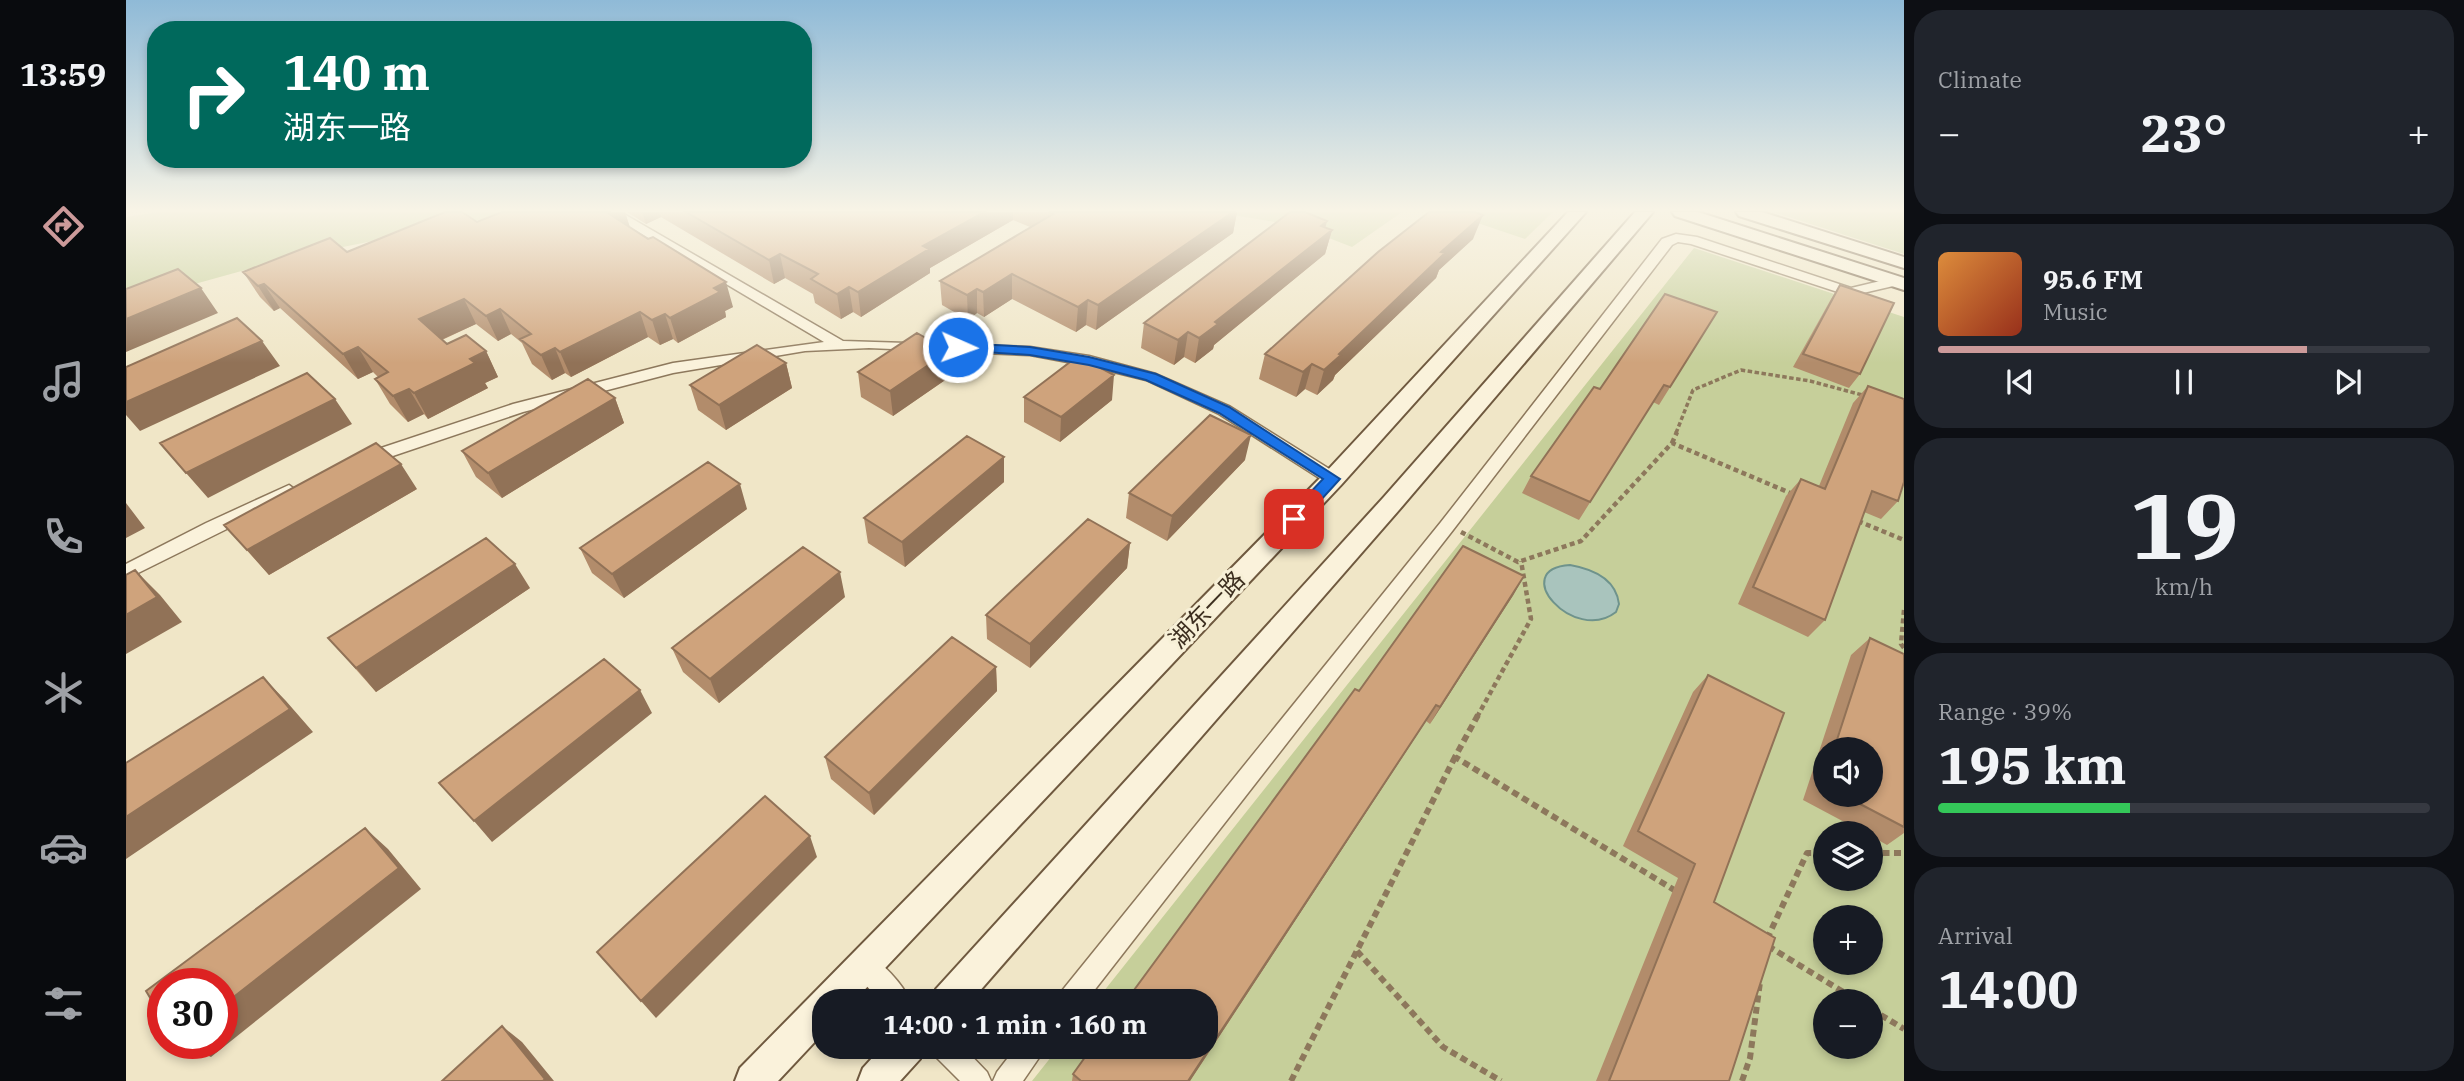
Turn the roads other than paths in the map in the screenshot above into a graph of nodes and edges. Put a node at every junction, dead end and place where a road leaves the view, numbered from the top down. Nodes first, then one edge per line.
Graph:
1 (700, 262) edge
2 (1531, 262) edge
3 (1600, 262) edge
4 (1651, 262) edge
5 (1761, 262) edge
6 (1837, 262) edge
7 (1901, 283) edge
8 (840, 345) junction
9 (351, 464) edge
10 (1333, 479) junction
11 (307, 482) edge
12 (126, 572) edge
13 (864, 965) junction
14 (841, 989) edge
15 (887, 989) edge
16 (959, 989) edge
17 (1080, 989) edge
18 (812, 1020) edge
19 (895, 1059) edge
20 (956, 1059) edge
21 (1024, 1059) edge
22 (753, 1081) edge
23 (876, 1081) edge
24 (978, 1081) edge
25 (1006, 1081) edge

1 - 8 street
2 - 10 main road, 湖东一路
3 - 16 main road
4 - 17 street
5 - 7 street
6 - 7 main road
8 - 9 street
8 - 10 street
10 - 13 main road, 湖东一路
11 - 12 street
13 - 14 main road, 湖东一路
13 - 15 street
18 - 22 main road
19 - 23 main road
20 - 24 street
21 - 25 street

